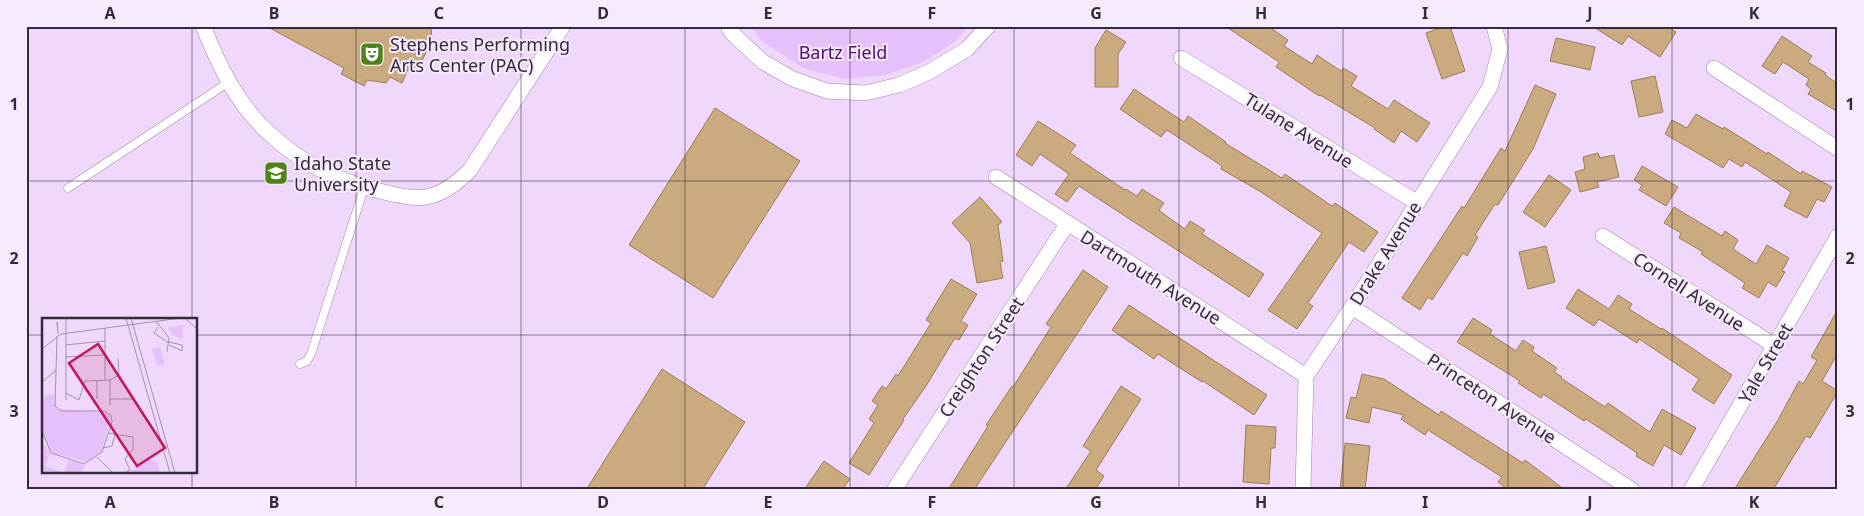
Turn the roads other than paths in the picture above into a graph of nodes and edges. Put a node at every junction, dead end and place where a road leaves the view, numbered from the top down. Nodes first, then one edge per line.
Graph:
1 (203, 26) edge
2 (563, 26) edge
3 (728, 26) edge
4 (988, 26) edge
5 (1494, 26) edge
6 (1181, 58) dead end
7 (1714, 68) dead end
8 (229, 82) junction
9 (1838, 149) edge
10 (996, 177) dead end
11 (68, 188) dead end
12 (364, 188) junction
13 (1416, 202) junction
14 (1067, 224) junction
15 (1603, 236) dead end
16 (1838, 236) edge
17 (1352, 307) junction
18 (1774, 346) junction
19 (300, 364) dead end
20 (1306, 376) junction
21 (894, 490) edge
22 (1303, 490) edge
23 (1632, 490) edge
24 (1691, 490) edge

1 - 8 street
2 - 12 street
3 - 4 street
5 - 13 street, Drake Avenue
6 - 13 street, Tulane Avenue
7 - 9 street
8 - 11 lane
8 - 12 street
10 - 14 street, Dartmouth Avenue
12 - 19 lane
13 - 17 street, Drake Avenue
14 - 20 street, Dartmouth Avenue
14 - 21 street, Creighton Street
15 - 18 street, Cornell Avenue
16 - 18 street, Yale Street
17 - 20 street, Drake Avenue
17 - 23 street, Princeton Avenue
18 - 24 street, Yale Street
20 - 22 street

